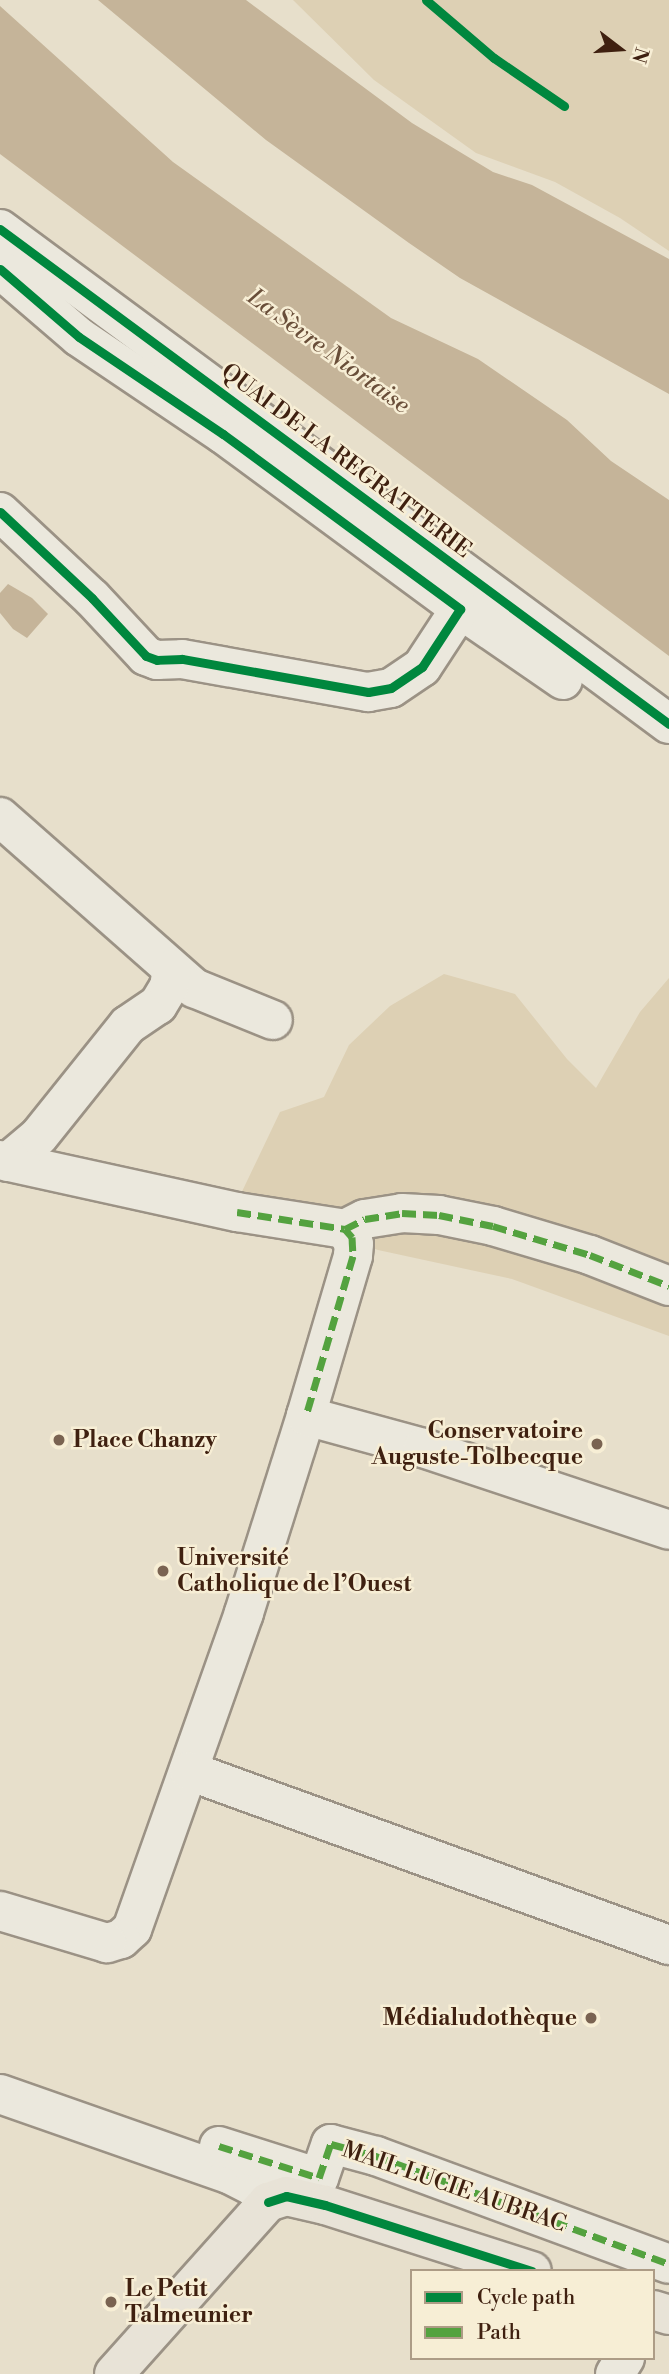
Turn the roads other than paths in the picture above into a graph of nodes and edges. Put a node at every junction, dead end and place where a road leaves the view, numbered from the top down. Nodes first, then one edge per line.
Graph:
1 (0, 229) edge
2 (0, 269) edge
3 (0, 512) edge
4 (460, 609) junction
5 (563, 680) dead end
6 (669, 724) edge
7 (0, 817) edge
8 (172, 969) junction
9 (273, 1020) dead end
10 (4, 1161) edge
11 (345, 1229) junction
12 (669, 1286) edge
13 (306, 1416) junction
14 (669, 1530) edge
15 (189, 1771) junction
16 (0, 1911) edge
17 (669, 1945) edge
18 (0, 2094) edge
19 (219, 2146) dead end
20 (268, 2202) junction
21 (669, 2263) edge
22 (526, 2269) edge
23 (114, 2374) edge

1 - 6 street, QUAI DE LA REGRATTERIE
2 - 4 street
3 - 4 street
4 - 5 street
7 - 8 street
8 - 9 street
8 - 10 street
10 - 11 street
11 - 12 street
11 - 13 street
13 - 14 street
13 - 15 street
15 - 16 street
15 - 17 street
18 - 20 street
19 - 21 street, MAIL LUCIE AUBRAC
20 - 22 main road
20 - 23 main road

